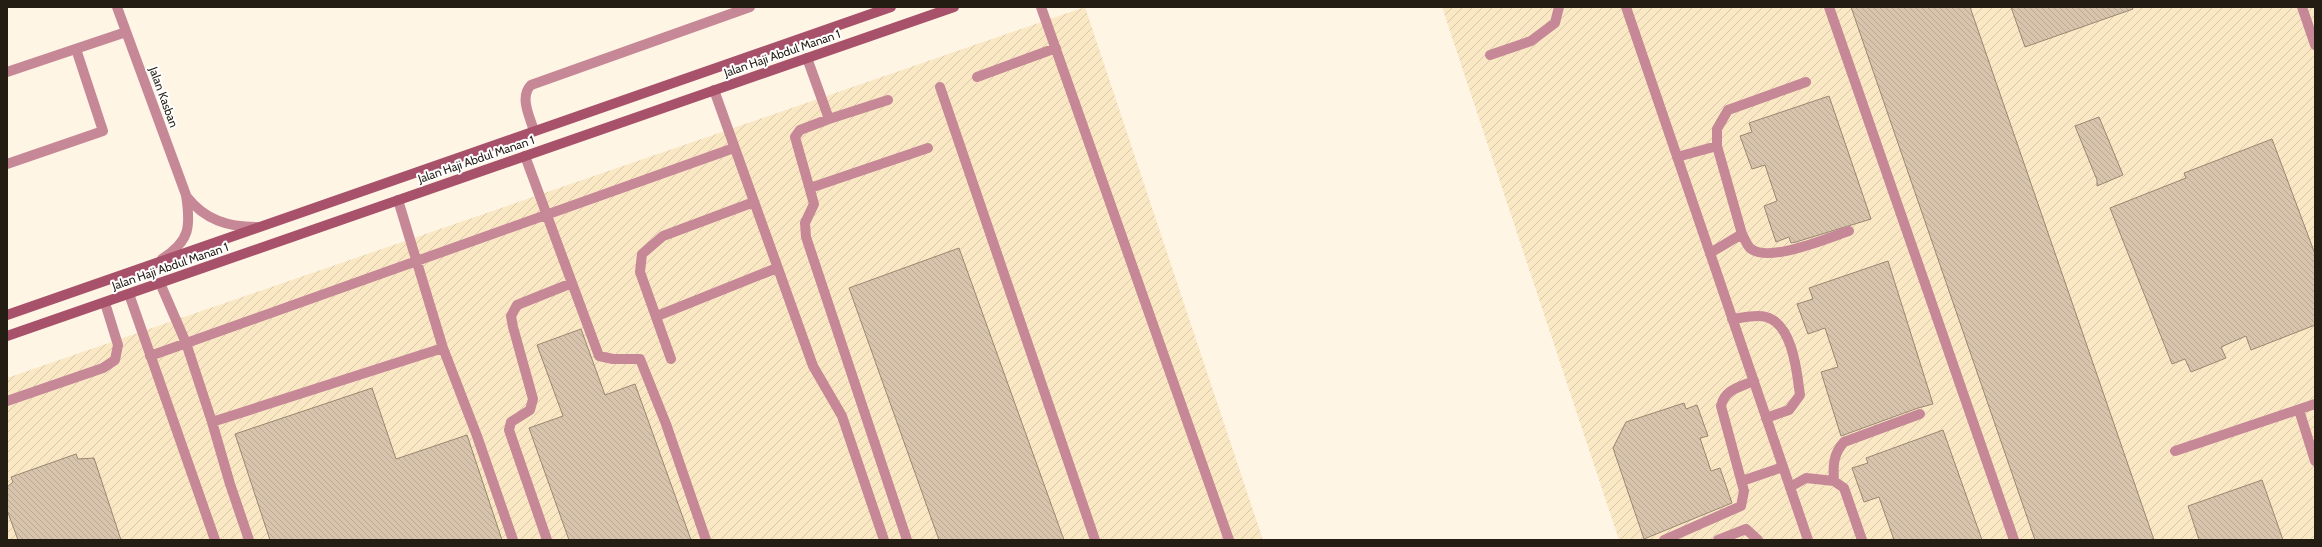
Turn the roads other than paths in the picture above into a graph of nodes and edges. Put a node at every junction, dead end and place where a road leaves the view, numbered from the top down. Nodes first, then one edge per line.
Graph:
1 (117, 7) edge
2 (750, 7) edge
3 (891, 7) edge
4 (954, 7) edge
5 (1042, 7) edge
6 (1559, 7) edge
7 (1626, 7) edge
8 (1829, 7) edge
9 (2302, 7) edge
10 (126, 32) junction
11 (2315, 45) edge
12 (1056, 48) junction
13 (76, 49) junction
14 (1490, 56) dead end
15 (807, 58) junction
16 (7, 72) edge
17 (976, 77) dead end
18 (1806, 82) dead end
19 (940, 87) dead end
20 (714, 90) junction
21 (888, 100) dead end
22 (829, 119) junction
23 (534, 131) junction
24 (1716, 146) junction
25 (734, 148) junction
26 (928, 148) dead end
27 (525, 156) junction
28 (1677, 157) junction
29 (7, 164) edge
30 (810, 188) junction
31 (186, 195) junction
32 (398, 200) junction
33 (754, 202) junction
34 (547, 214) junction
35 (258, 227) junction
36 (1849, 231) dead end
37 (1742, 234) junction
38 (1710, 253) junction
39 (417, 261) junction
40 (156, 262) junction
41 (777, 268) junction
42 (160, 283) junction
43 (572, 283) junction
44 (129, 294) junction
45 (104, 303) junction
46 (7, 315) edge
47 (657, 316) junction
48 (1732, 319) junction
49 (7, 336) edge
50 (186, 343) junction
51 (443, 348) junction
52 (150, 356) junction
53 (671, 358) dead end
54 (1754, 382) junction
55 (7, 401) edge
56 (2315, 404) edge
57 (2299, 410) junction
58 (1920, 414) dead end
59 (1766, 418) junction
60 (212, 422) junction
61 (2175, 451) dead end
62 (2315, 461) edge
63 (1783, 466) junction
64 (1742, 481) junction
65 (1834, 481) junction
66 (1790, 487) junction
67 (215, 540) edge
68 (249, 540) edge
69 (513, 540) edge
70 (547, 540) edge
71 (706, 540) edge
72 (884, 540) edge
73 (907, 540) edge
74 (1096, 540) edge
75 (1229, 540) edge
76 (1664, 540) edge
77 (1718, 540) edge
78 (1758, 540) edge
79 (1808, 540) edge
80 (1862, 540) edge
81 (2014, 540) edge

1 - 10 street, Jalan Kasban
2 - 23 street
3 - 23 street, Jalan Haji Abdul Manan 1
4 - 15 street, Jalan Haji Abdul Manan 1
5 - 12 street
6 - 14 street
7 - 28 street
8 - 81 street
9 - 11 street
10 - 13 street
10 - 31 street, Jalan Kasban
12 - 17 street
12 - 75 street
13 - 16 street
13 - 29 street
15 - 20 street, Jalan Haji Abdul Manan 1
15 - 22 street
18 - 24 street
19 - 74 street
20 - 25 street
20 - 27 street, Jalan Haji Abdul Manan 1
21 - 22 street
22 - 30 street
23 - 35 street, Jalan Haji Abdul Manan 1
24 - 28 street
24 - 37 street
25 - 33 street
25 - 34 street
26 - 30 street
27 - 32 street, Jalan Haji Abdul Manan 1
27 - 34 street
28 - 38 street
30 - 73 street
31 - 35 street
31 - 40 street
32 - 39 street
32 - 42 street, Jalan Haji Abdul Manan 1
33 - 41 street
33 - 47 street
34 - 39 street
34 - 43 street
35 - 40 street, Jalan Haji Abdul Manan 1
36 - 37 street
37 - 38 street
38 - 48 street
39 - 50 street
39 - 51 street
40 - 46 street, Jalan Haji Abdul Manan 1
41 - 47 street
41 - 72 street
42 - 44 street, Jalan Haji Abdul Manan 1
42 - 50 street
43 - 70 street
43 - 71 street
44 - 45 street, Jalan Haji Abdul Manan 1
44 - 52 street
45 - 49 street, Jalan Haji Abdul Manan 1
45 - 55 street
47 - 53 street
48 - 54 street
48 - 59 street
50 - 52 street
50 - 60 street
51 - 60 street
51 - 69 street
52 - 67 street
54 - 59 street
54 - 64 street
56 - 57 street
57 - 61 street
57 - 62 street
58 - 65 street
59 - 63 street
60 - 68 street
63 - 64 street
63 - 66 street
64 - 76 street
65 - 66 street
65 - 80 street
66 - 79 street
77 - 78 street

